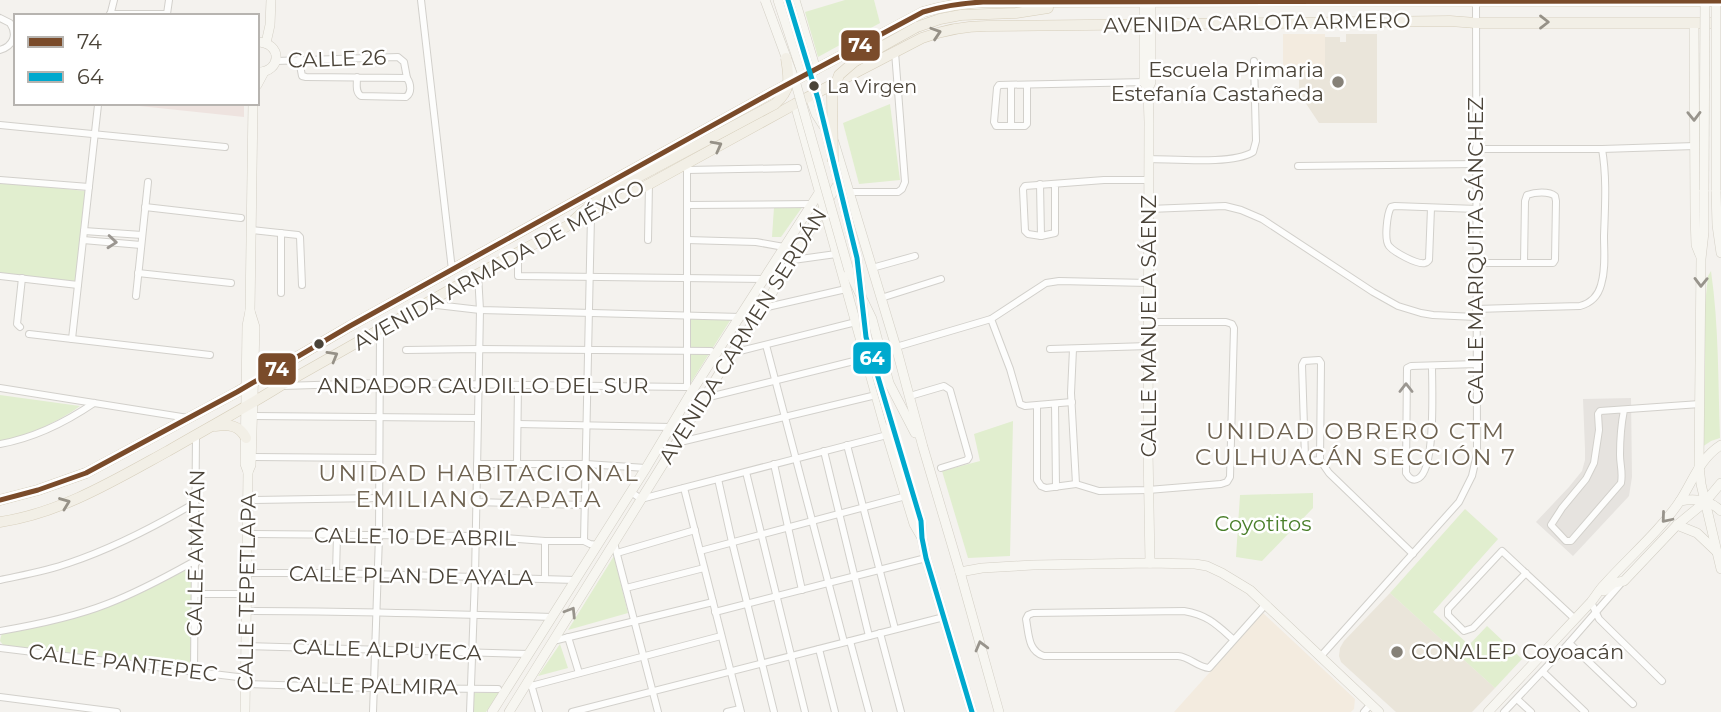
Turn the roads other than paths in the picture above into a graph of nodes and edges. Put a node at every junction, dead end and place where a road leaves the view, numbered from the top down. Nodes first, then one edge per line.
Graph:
1 (271, 0) edge
2 (421, 0) edge
3 (765, 0) edge
4 (778, 0) edge
5 (788, 0) edge
6 (795, 0) edge
7 (1618, 0) edge
8 (1695, 0) edge
9 (1705, 0) edge
10 (1716, 0) edge
11 (1148, 1) edge
12 (1267, 1) edge
13 (1476, 1) edge
14 (1721, 1) edge
15 (1080, 3) junction
16 (0, 18) edge
17 (1476, 23) junction
18 (1694, 23) junction
19 (1721, 23) edge
20 (13, 24) edge
21 (1147, 25) junction
22 (261, 43) edge
23 (3, 49) edge
24 (895, 52) junction
25 (786, 58) junction
26 (299, 60) junction
27 (276, 61) junction
28 (1254, 61) dead end
29 (816, 70) junction
30 (261, 72) edge
31 (1721, 74) edge
32 (803, 76) junction
33 (357, 77) junction
34 (407, 78) junction
35 (1694, 83) junction
36 (1148, 84) junction
37 (1011, 85) junction
38 (1027, 85) junction
39 (810, 97) junction
40 (795, 104) junction
41 (98, 105) dead end
42 (253, 105) edge
43 (0, 125) edge
44 (1011, 126) junction
45 (95, 134) junction
46 (1695, 146) junction
47 (225, 147) dead end
48 (1476, 149) junction
49 (1602, 149) junction
50 (838, 151) junction
51 (1149, 159) junction
52 (833, 162) junction
53 (1477, 164) junction
54 (687, 166) junction
55 (1298, 166) dead end
56 (813, 167) junction
57 (798, 168) dead end
58 (844, 174) junction
59 (0, 180) edge
60 (1149, 180) junction
61 (148, 181) dead end
62 (649, 183) junction
63 (1040, 184) junction
64 (1055, 184) junction
65 (89, 187) junction
66 (849, 192) junction
67 (819, 193) junction
68 (812, 204) junction
69 (687, 205) junction
70 (145, 206) junction
71 (823, 207) junction
72 (1431, 208) junction
73 (1149, 209) junction
74 (1477, 209) junction
75 (591, 216) junction
76 (241, 218) dead end
77 (570, 224) junction
78 (252, 230) junction
79 (84, 231) junction
80 (281, 233) junction
81 (142, 235) junction
82 (1041, 236) junction
83 (83, 240) junction
84 (648, 240) dead end
85 (687, 240) junction
86 (141, 245) junction
87 (784, 247) junction
88 (1721, 253) edge
89 (515, 254) junction
90 (836, 254) junction
91 (915, 256) dead end
92 (1701, 259) junction
93 (793, 260) junction
94 (1476, 263) junction
95 (1524, 263) junction
96 (872, 268) junction
97 (452, 270) junction
98 (138, 273) junction
99 (478, 274) junction
100 (0, 276) edge
101 (590, 277) junction
102 (687, 277) junction
103 (22, 278) junction
104 (764, 279) junction
105 (941, 279) dead end
106 (1148, 282) junction
107 (231, 283) dead end
108 (78, 285) junction
109 (302, 285) dead end
110 (846, 289) junction
111 (281, 293) dead end
112 (136, 296) dead end
113 (881, 298) junction
114 (427, 304) junction
115 (763, 308) junction
116 (1476, 309) junction
117 (480, 310) junction
118 (589, 313) junction
119 (686, 315) junction
120 (741, 317) junction
121 (1476, 317) junction
122 (991, 319) junction
123 (1148, 321) junction
124 (856, 322) junction
125 (20, 327) dead end
126 (380, 329) junction
127 (29, 334) dead end
128 (72, 339) junction
129 (766, 345) junction
130 (1149, 346) junction
131 (896, 347) junction
132 (1073, 348) junction
133 (479, 349) junction
134 (1050, 349) dead end
135 (406, 350) dead end
136 (588, 350) junction
137 (686, 351) junction
138 (711, 351) dead end
139 (732, 353) junction
140 (209, 355) dead end
141 (866, 358) junction
142 (1477, 364) junction
143 (1432, 366) junction
144 (775, 380) junction
145 (380, 383) junction
146 (250, 384) junction
147 (478, 385) junction
148 (518, 385) junction
149 (280, 386) junction
150 (587, 386) junction
151 (0, 388) edge
152 (689, 389) junction
153 (876, 395) junction
154 (910, 396) junction
155 (705, 398) junction
156 (1072, 402) junction
157 (94, 403) junction
158 (1055, 404) junction
159 (1700, 404) junction
160 (1037, 405) junction
161 (251, 409) junction
162 (1624, 410) junction
163 (380, 417) junction
164 (785, 417) junction
165 (190, 418) junction
166 (478, 418) junction
167 (518, 424) junction
168 (586, 425) junction
169 (212, 427) junction
170 (671, 427) junction
171 (196, 435) junction
172 (887, 435) junction
173 (246, 438) junction
174 (676, 443) junction
175 (0, 444) edge
176 (847, 445) junction
177 (1721, 445) edge
178 (923, 447) junction
179 (824, 451) junction
180 (252, 457) junction
181 (379, 458) junction
182 (796, 458) junction
183 (1320, 460) junction
184 (477, 464) junction
185 (517, 464) junction
186 (586, 464) junction
187 (774, 464) junction
188 (1699, 466) junction
189 (646, 468) junction
190 (941, 468) dead end
191 (248, 472) junction
192 (746, 472) junction
193 (718, 479) junction
194 (1721, 483) edge
195 (1076, 484) junction
196 (1056, 487) junction
197 (684, 488) junction
198 (1149, 490) junction
199 (631, 492) junction
200 (906, 496) junction
201 (379, 498) junction
202 (641, 499) junction
203 (0, 500) edge
204 (247, 500) junction
205 (1680, 501) junction
206 (476, 502) junction
207 (1705, 502) junction
208 (585, 505) junction
209 (196, 506) junction
210 (863, 508) junction
211 (1721, 511) edge
212 (839, 514) junction
213 (812, 521) junction
214 (0, 522) edge
215 (1676, 525) junction
216 (788, 527) junction
217 (695, 530) junction
218 (247, 534) junction
219 (762, 534) junction
220 (337, 535) junction
221 (379, 536) junction
222 (475, 536) junction
223 (922, 538) junction
224 (545, 541) junction
225 (584, 541) junction
226 (732, 542) junction
227 (614, 543) junction
228 (597, 545) junction
229 (700, 551) junction
230 (617, 553) junction
231 (1413, 554) junction
232 (1719, 556) junction
233 (926, 558) junction
234 (195, 563) junction
235 (1150, 563) junction
236 (704, 568) junction
237 (1721, 569) edge
238 (880, 570) junction
239 (960, 572) junction
240 (247, 573) junction
241 (336, 573) junction
242 (1526, 573) junction
243 (377, 574) junction
244 (855, 576) junction
245 (475, 577) junction
246 (545, 579) junction
247 (0, 580) edge
248 (575, 580) junction
249 (1624, 581) junction
250 (828, 583) junction
251 (626, 588) junction
252 (802, 590) junction
253 (195, 594) junction
254 (247, 594) junction
255 (778, 596) junction
256 (1592, 600) junction
257 (713, 602) junction
258 (748, 604) junction
259 (1266, 604) junction
260 (247, 611) junction
261 (715, 612) junction
262 (1597, 612) junction
263 (376, 614) junction
264 (472, 615) junction
265 (552, 617) junction
266 (944, 617) junction
267 (1575, 619) junction
268 (634, 621) junction
269 (895, 629) junction
270 (0, 631) edge
271 (880, 633) junction
272 (721, 636) junction
273 (869, 636) junction
274 (568, 637) junction
275 (1234, 640) junction
276 (553, 641) junction
277 (847, 642) junction
278 (1569, 643) junction
279 (246, 646) junction
280 (0, 648) edge
281 (819, 649) junction
282 (375, 650) junction
283 (471, 652) junction
284 (529, 654) junction
285 (643, 656) junction
286 (792, 656) junction
287 (1321, 656) junction
288 (762, 663) junction
289 (731, 671) junction
290 (194, 672) junction
291 (1543, 672) junction
292 (579, 673) junction
293 (246, 681) junction
294 (1662, 681) dead end
295 (530, 683) junction
296 (374, 688) junction
297 (471, 688) junction
298 (498, 689) dead end
299 (652, 691) junction
300 (0, 697) edge
301 (1517, 699) junction
302 (1371, 704) junction
303 (1633, 704) dead end
304 (741, 710) edge
305 (117, 712) edge
306 (245, 712) edge
307 (373, 712) edge
308 (470, 712) edge
309 (492, 712) edge
310 (509, 712) edge
311 (539, 712) edge
312 (572, 712) edge
313 (658, 712) edge
314 (727, 712) edge
315 (775, 712) edge
316 (805, 712) edge
317 (835, 712) edge
318 (869, 712) edge
319 (901, 712) edge
320 (972, 712) edge
321 (999, 712) edge
322 (1364, 712) edge
323 (1379, 712) edge
324 (1488, 712) edge
325 (1504, 712) edge
326 (1531, 712) edge
327 (1585, 712) edge

1 - 22 street
2 - 97 street
3 - 25 street, bridge
4 - 32 street
5 - 52 street, bridge
6 - 29 street
7 - 8 main road, AVENIDA CARLOTA ARMERO
7 - 13 main road, AVENIDA CARLOTA ARMERO
8 - 14 main road, AVENIDA CARLOTA ARMERO
9 - 92 street, bridge
10 - 88 street, bridge
11 - 12 main road, AVENIDA CARLOTA ARMERO
11 - 15 main road, AVENIDA CARLOTA ARMERO
11 - 21 street, CALLE MANUELA SÁENZ
12 - 13 main road, AVENIDA CARLOTA ARMERO
13 - 17 street, CALLE MARIQUITA SÁNCHEZ
15 - 29 main road, AVENIDA CARLOTA ARMERO
15 - 52 main road, bridge
16 - 20 street
17 -> 18 main road, AVENIDA CARLOTA ARMERO
17 - 21 main road, AVENIDA CARLOTA ARMERO
17 - 48 street, CALLE MARIQUITA SÁNCHEZ
18 - 19 main road, AVENIDA CARLOTA ARMERO
18 - 35 street
20 - 23 street
24 -> 21 main road, AVENIDA CARLOTA ARMERO
21 - 36 street, CALLE MANUELA SÁENZ
22 - 27 street
24 - 39 main road, AVENIDA CARLOTA ARMERO
24 - 66 street
25 - 77 main road, bridge
25 - 178 street, bridge
26 - 27 street, CALLE 26
26 - 33 street
26 - 34 street, CALLE 26
27 - 30 street
28 - 51 street
29 - 32 main road, AVENIDA CARLOTA ARMERO
31 - 35 street
32 - 97 main road, AVENIDA ARMADA DE MÉXICO
33 - 34 street
33 - 34 street
35 -> 46 street
36 - 38 street
36 - 51 street, CALLE MANUELA SÁENZ
37 - 38 street
37 - 44 street
37 - 44 street
38 - 44 street
39 - 40 main road, AVENIDA ARMADA DE MÉXICO
39 - 50 street
54 -> 40 main road, AVENIDA ARMADA DE MÉXICO
40 - 56 street
41 - 45 street
42 - 78 street, CALLE TEPETLAPA
43 - 45 street
45 - 47 street
45 - 65 street
46 - 49 street
46 - 92 street
48 - 49 street
48 - 53 street, CALLE MARIQUITA SÁNCHEZ
49 - 116 street
50 - 56 street
50 - 58 street
51 - 60 street, CALLE MANUELA SÁENZ
52 - 223 street, bridge
53 - 55 street
53 - 74 street, CALLE MARIQUITA SÁNCHEZ
54 - 57 street
54 - 62 main road, AVENIDA ARMADA DE MÉXICO
54 - 69 street
56 - 67 street
58 - 66 street
58 - 71 street, AVENIDA CARMEN SERDÁN
59 - 65 street
60 - 64 street
60 - 73 street, CALLE MANUELA SÁENZ
61 - 70 street
62 - 75 main road, AVENIDA ARMADA DE MÉXICO
62 - 84 street
63 - 64 street
63 - 82 street
63 - 82 street
64 - 82 street
65 - 79 street
66 - 96 street
67 - 68 street, AVENIDA CARMEN SERDÁN
67 - 71 street
68 - 69 street
68 - 87 street, AVENIDA CARMEN SERDÁN
69 - 85 street
70 - 76 street
70 - 81 street
71 - 90 street
71 - 93 street, AVENIDA CARMEN SERDÁN
72 - 72 street
72 - 74 street
73 - 106 street, CALLE MANUELA SÁENZ
73 - 121 street
74 - 94 street, CALLE MARIQUITA SÁNCHEZ
75 - 77 main road, AVENIDA ARMADA DE MÉXICO
75 - 101 street
77 - 89 main road, AVENIDA ARMADA DE MÉXICO
78 - 80 street
78 - 146 street, CALLE TEPETLAPA
79 - 81 street
79 - 83 street
80 - 109 street
80 - 111 street
81 - 86 street
83 -> 86 street
83 - 108 street
85 - 87 street
85 - 102 street
86 - 98 street
87 - 104 street, AVENIDA CARMEN SERDÁN
89 - 99 main road, AVENIDA ARMADA DE MÉXICO
89 - 101 street
90 - 93 street
90 - 110 street
91 - 96 street
92 -> 159 street
93 - 115 street, AVENIDA CARMEN SERDÁN
94 - 95 street
94 - 116 street, CALLE MARIQUITA SÁNCHEZ
95 - 95 street
96 - 113 street
97 - 146 main road, AVENIDA ARMADA DE MÉXICO
98 - 107 street
98 - 112 street
99 - 114 main road, AVENIDA ARMADA DE MÉXICO
99 - 117 street
100 - 103 street
101 - 102 street
101 - 118 street
102 - 104 street
102 - 119 street
103 - 108 street
103 - 125 street
104 - 120 street, AVENIDA CARMEN SERDÁN
105 - 113 street
106 - 122 street
106 - 123 street, CALLE MANUELA SÁENZ
108 - 128 street
110 - 115 street
110 - 124 street
113 - 131 street
114 - 117 street
114 - 126 main road, AVENIDA ARMADA DE MÉXICO
115 - 139 street, AVENIDA CARMEN SERDÁN
116 - 121 street, CALLE MARIQUITA SÁNCHEZ
117 - 118 street
117 - 133 street
118 - 119 street
118 - 136 street
119 - 120 street
119 - 137 street
120 - 152 street, AVENIDA CARMEN SERDÁN
121 - 142 street, CALLE MARIQUITA SÁNCHEZ
122 - 131 street
122 - 160 street
123 - 130 street, CALLE MANUELA SÁENZ
123 - 198 street
124 - 129 street
124 - 141 street
126 - 145 street
149 -> 126 main road, AVENIDA ARMADA DE MÉXICO
127 - 128 street
128 - 140 street
129 - 139 street
129 - 144 street
130 - 132 street
130 - 198 street, CALLE MANUELA SÁENZ
131 - 154 street
132 - 134 street
132 - 156 street
133 - 135 street
133 - 136 street
133 - 147 street
136 - 137 street
136 - 150 street
137 - 138 street
137 - 152 street
139 - 155 street, AVENIDA CARMEN SERDÁN
141 - 144 street
141 - 153 street
142 - 143 street
142 - 231 street, CALLE MARIQUITA SÁNCHEZ
143 -> 143 street
144 - 155 street
144 - 164 street
145 - 147 street, ANDADOR CAUDILLO DEL SUR
145 - 149 street, ANDADOR CAUDILLO DEL SUR
145 - 163 street
146 - 161 street, CALLE TEPETLAPA
146 - 165 main road, AVENIDA ARMADA DE MÉXICO
147 - 148 street, ANDADOR CAUDILLO DEL SUR
147 - 166 street
148 - 150 street, ANDADOR CAUDILLO DEL SUR
148 - 167 street
149 - 161 main road, AVENIDA ARMADA DE MÉXICO
150 - 152 street, ANDADOR CAUDILLO DEL SUR
150 - 168 street
151 - 157 street
152 - 170 street, AVENIDA CARMEN SERDÁN
153 - 164 street
153 - 172 street
154 - 178 street
154 - 190 street
155 - 174 street, AVENIDA CARMEN SERDÁN
156 - 158 street
156 - 195 street
157 - 165 street
157 - 175 street
158 - 160 street
158 - 196 street
159 - 162 street
159 - 188 street
160 - 196 street
161 - 163 street
161 - 169 main road, AVENIDA ARMADA DE MÉXICO
161 - 173 street, CALLE TEPETLAPA
161 - 180 street, CALLE TEPETLAPA
162 - 162 street
163 - 166 street
163 - 181 street
164 - 174 street
164 - 182 street
165 - 203 main road, AVENIDA ARMADA DE MÉXICO
166 - 184 street
167 - 168 street
167 - 185 street
168 - 170 street
168 - 186 street
169 - 171 main road, AVENIDA ARMADA DE MÉXICO
169 - 173 main road
170 - 189 street, AVENIDA CARMEN SERDÁN
171 - 209 street, CALLE AMATÁN
214 -> 171 main road, AVENIDA ARMADA DE MÉXICO
172 - 176 street
172 - 200 street
173 - 191 street, CALLE TEPETLAPA
174 - 202 street, AVENIDA CARMEN SERDÁN
176 - 179 street
176 - 210 street
177 - 188 street
178 - 239 street
179 - 182 street
179 - 212 street
180 - 181 street
180 - 191 street, CALLE TEPETLAPA
181 - 201 street
182 - 187 street
182 - 213 street
183 - 183 street
183 - 231 street
184 - 185 street
184 - 206 street
185 - 186 street
186 - 189 street
186 - 208 street
187 - 192 street
187 - 216 street
188 - 205 street
188 - 207 street
189 - 199 street, AVENIDA CARMEN SERDÁN
191 - 204 street, CALLE TEPETLAPA
192 - 193 street
192 - 219 street
193 - 197 street
193 - 226 street
194 - 207 street
195 - 196 street
195 - 198 street
197 - 202 street
197 - 217 street
198 - 235 street, CALLE MANUELA SÁENZ
199 - 202 street
199 - 228 street, AVENIDA CARMEN SERDÁN
200 - 210 street
200 - 223 street
201 - 204 street
201 - 221 street
202 - 227 street, AVENIDA CARMEN SERDÁN
204 - 218 street, CALLE TEPETLAPA
205 - 207 street
205 -> 256 street
206 - 208 street
206 - 222 street
207 - 211 street
207 - 215 street
207 - 232 street
208 - 225 street
209 - 234 street, CALLE AMATÁN
209 - 247 street
210 - 212 street
210 - 238 street
212 - 213 street
212 - 244 street
213 - 216 street
213 - 250 street
215 - 232 street
215 - 249 street
216 - 219 street
216 - 252 street
217 - 229 street
217 - 230 street
218 - 220 street, CALLE 10 DE ABRIL
218 - 240 street, CALLE TEPETLAPA
219 - 226 street
219 - 255 street
220 - 221 street, CALLE 10 DE ABRIL
220 - 241 street
221 - 222 street, CALLE 10 DE ABRIL
221 - 243 street
222 - 224 street, CALLE 10 DE ABRIL
222 - 245 street
223 - 233 street
224 - 225 street, CALLE 10 DE ABRIL
224 - 246 street
225 - 228 street, CALLE 10 DE ABRIL
226 - 229 street
226 - 258 street
227 - 230 street
276 -> 227 street, AVENIDA CARMEN SERDÁN
228 - 248 street, AVENIDA CARMEN SERDÁN
229 - 236 street
230 - 251 street
231 - 287 street, CALLE MARIQUITA SÁNCHEZ
232 - 237 street
233 - 238 street
233 - 266 street
234 - 253 street, CALLE AMATÁN
234 - 270 street, CALLE PANTEPEC
235 - 239 street
235 - 259 street
236 - 251 street
236 - 257 street
238 - 244 street
238 - 269 street
321 -> 239 street
240 - 241 street, CALLE PLAN DE AYALA
240 - 254 street, CALLE TEPETLAPA
241 - 243 street, CALLE PLAN DE AYALA
242 - 242 street
242 - 267 street
243 - 245 street, CALLE PLAN DE AYALA
243 - 263 street
244 - 250 street
244 - 273 street
245 - 246 street, CALLE PLAN DE AYALA
245 - 264 street
246 - 248 street, CALLE PLAN DE AYALA
248 - 265 street, AVENIDA CARMEN SERDÁN
249 - 256 street
249 - 262 street
250 - 252 street
250 - 277 street
251 - 268 street
252 - 255 street
253 - 254 street
253 - 290 street, CALLE AMATÁN
254 - 260 street, CALLE TEPETLAPA
255 - 258 street
255 - 286 street
256 - 262 street
256 - 267 street
257 - 261 street
257 - 268 street
258 - 261 street
258 - 288 street
259 - 275 street
259 - 287 street
260 - 263 street
260 - 279 street, CALLE TEPETLAPA
261 - 272 street
262 - 278 street
262 - 294 street
263 - 264 street
263 - 282 street
264 - 265 street
264 - 283 street
265 - 284 street, AVENIDA CARMEN SERDÁN
266 - 269 street
266 - 320 street
267 - 324 street
268 - 274 street
268 - 285 street
269 - 271 street
271 - 273 street
271 - 319 street
272 - 285 street
272 - 289 street
273 - 277 street
274 - 276 street
274 - 292 street
275 - 275 street
276 - 295 street, AVENIDA CARMEN SERDÁN
277 - 281 street
277 - 318 street
278 - 291 street
278 - 303 street
279 - 282 street, CALLE ALPUYECA
279 - 293 street, CALLE TEPETLAPA
280 - 290 street, CALLE PANTEPEC
281 - 286 street
281 - 317 street
282 - 283 street, CALLE ALPUYECA
282 - 296 street
283 - 284 street, CALLE ALPUYECA
283 - 297 street
284 - 309 street, AVENIDA CARMEN SERDÁN
285 - 292 street
285 - 299 street
286 - 288 street
286 - 316 street
287 - 302 street
288 - 289 street
288 - 315 street
289 - 299 street
289 - 304 street
290 - 293 street, CALLE PANTEPEC
291 - 301 street
291 - 327 street
292 - 295 street
293 - 296 street, CALLE PALMIRA
293 - 306 street, CALLE TEPETLAPA
295 - 310 street, AVENIDA CARMEN SERDÁN
295 - 311 street
296 - 297 street, CALLE PALMIRA
296 - 307 street
297 - 298 street, CALLE PALMIRA
297 - 308 street
299 - 312 street
299 - 313 street
300 - 305 street
301 - 325 street
301 - 326 street
302 - 322 street
302 - 323 street
304 - 314 street

